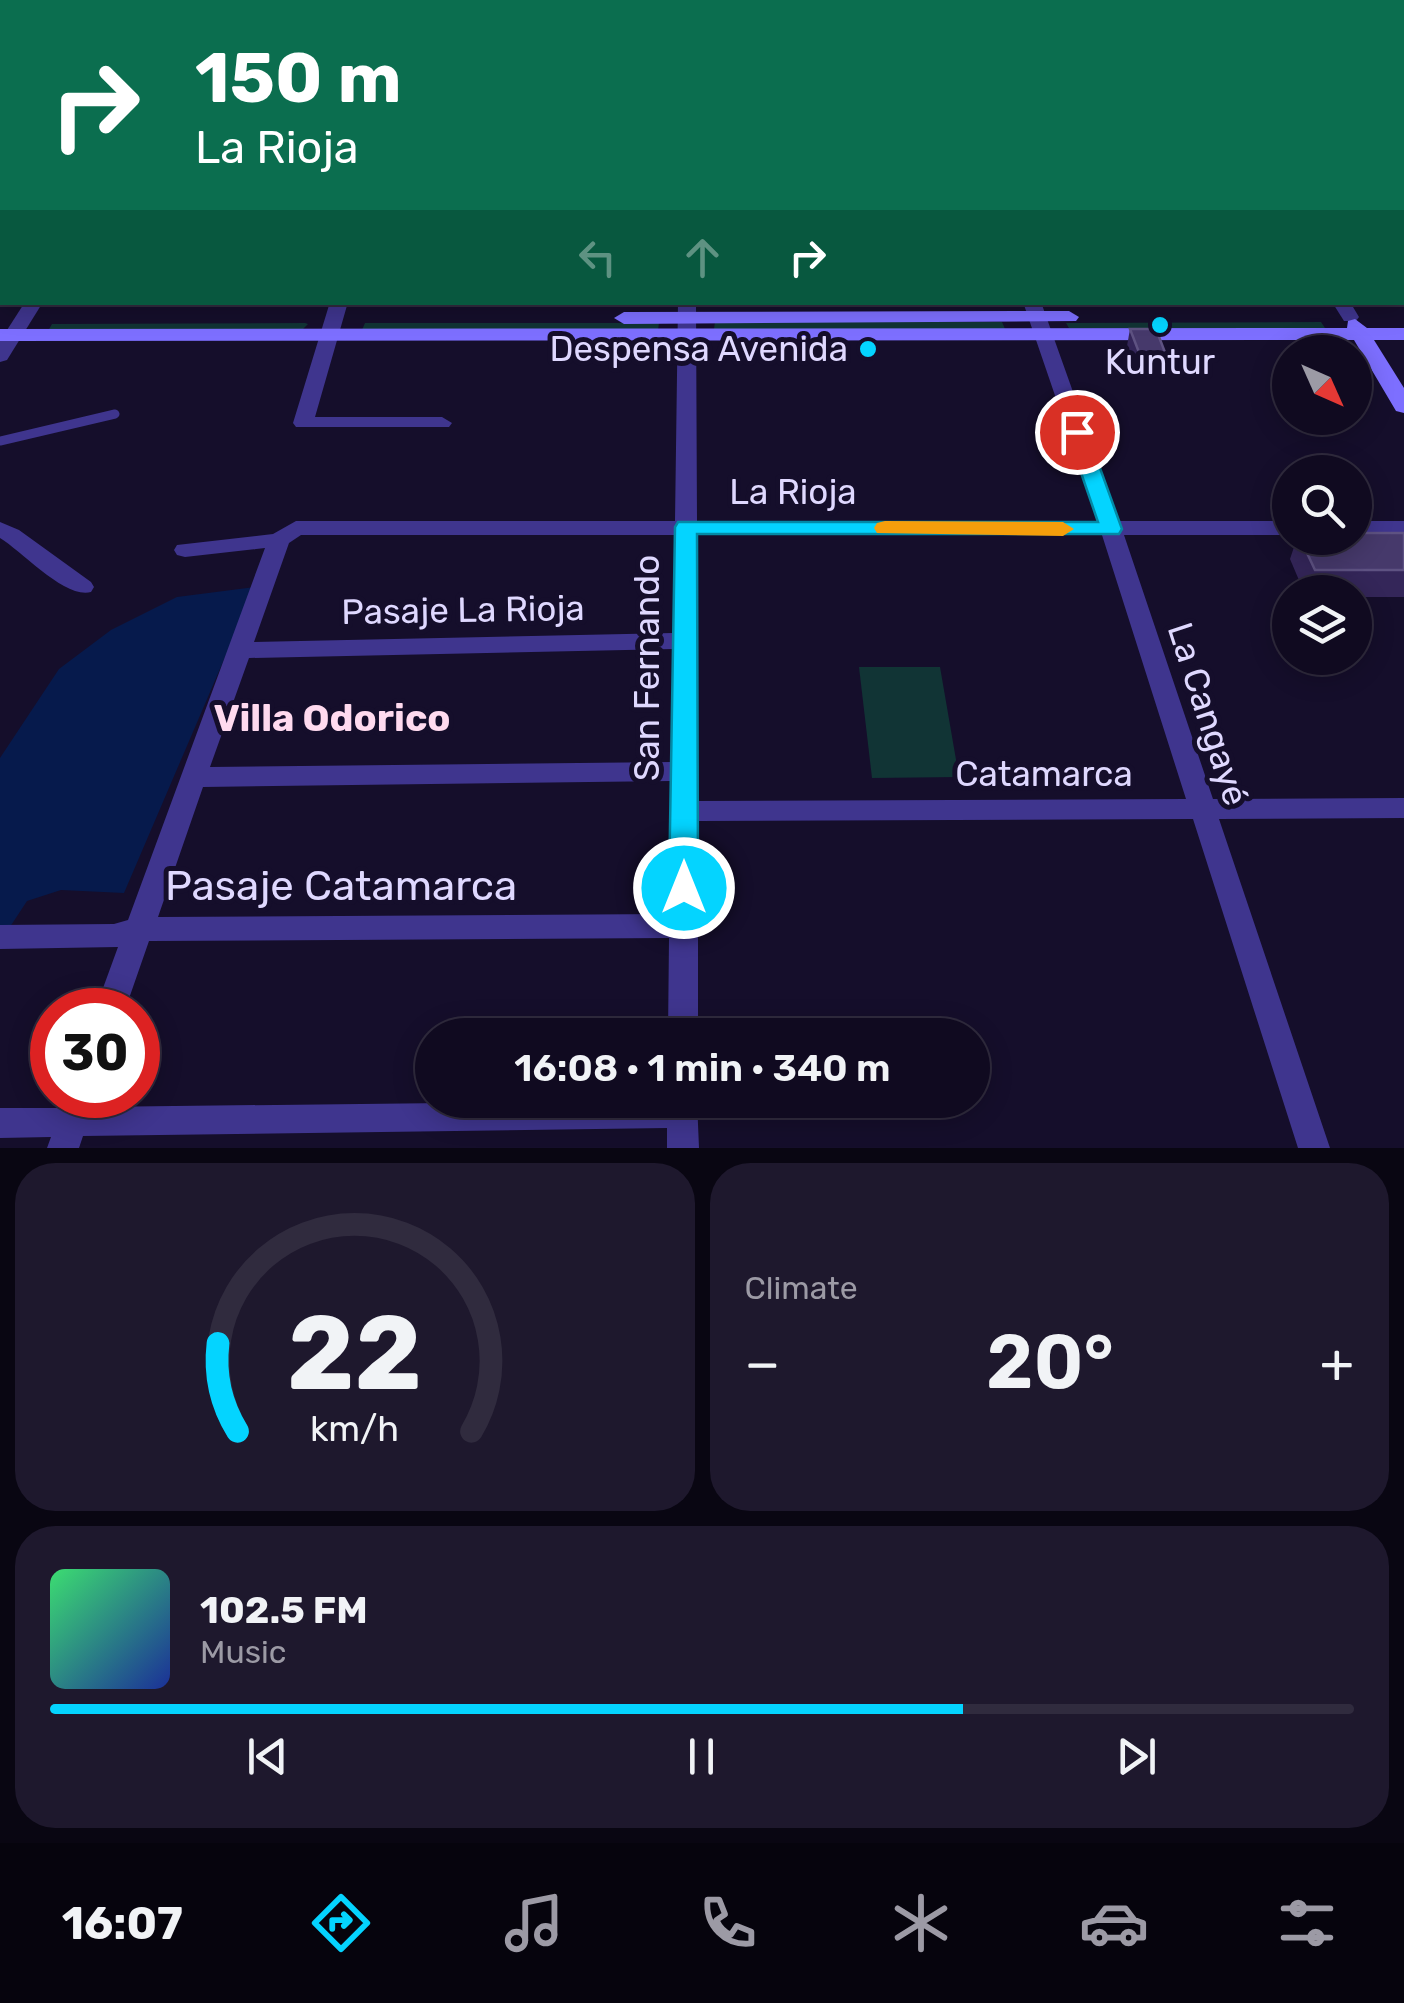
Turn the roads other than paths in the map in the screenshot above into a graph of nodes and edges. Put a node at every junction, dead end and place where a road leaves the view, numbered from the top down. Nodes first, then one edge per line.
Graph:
1 (1404, 317) edge
2 (1037, 318) edge
3 (1350, 318) edge
4 (334, 319) edge
5 (687, 319) edge
6 (14, 322) edge
7 (1404, 334) edge
8 (0, 356) edge
9 (1404, 406) edge
10 (115, 414) dead end
11 (442, 423) dead end
12 (0, 441) edge
13 (686, 527) junction
14 (1272, 528) edge
15 (1372, 528) edge
16 (1404, 528) edge
17 (0, 529) edge
18 (1111, 529) junction
19 (288, 534) junction
20 (186, 550) dead end
21 (83, 587) dead end
22 (685, 641) junction
23 (242, 650) junction
24 (684, 771) junction
25 (197, 777) junction
26 (1201, 808) junction
27 (1404, 808) edge
28 (684, 811) junction
29 (683, 926) junction
30 (139, 929) junction
31 (0, 937) edge
32 (118, 988) edge
33 (683, 1018) edge
34 (415, 1113) edge
35 (682, 1118) edge
36 (0, 1123) edge
37 (70, 1123) edge
38 (683, 1148) edge
39 (1314, 1148) edge

1 - 3 street
2 - 3 street
2 - 5 street
2 - 18 street, La Cangayé
3 - 7 street
3 - 9 street
4 - 5 street
4 - 6 street
4 - 11 street
5 - 13 street, San Fernando
6 - 8 street
10 - 12 lane
13 - 18 street, La Rioja
13 - 19 street, La Rioja
13 - 22 street, San Fernando
14 - 18 street, La Rioja
15 - 16 street
17 - 21 street
18 - 26 street, La Cangayé
19 - 20 street, La Rioja
19 - 23 street
22 - 23 street, Pasaje La Rioja
22 - 24 street, San Fernando
23 - 25 street
24 - 25 street
24 - 28 street, San Fernando
25 - 30 street
26 - 27 street, Catamarca
26 - 28 street, Catamarca
26 - 39 street, La Cangayé
28 - 29 street, San Fernando
29 - 30 street, Pasaje Catamarca
29 - 33 street, San Fernando
30 - 31 street, Pasaje Catamarca
30 - 32 street
34 - 37 street
35 - 38 street
36 - 37 street

